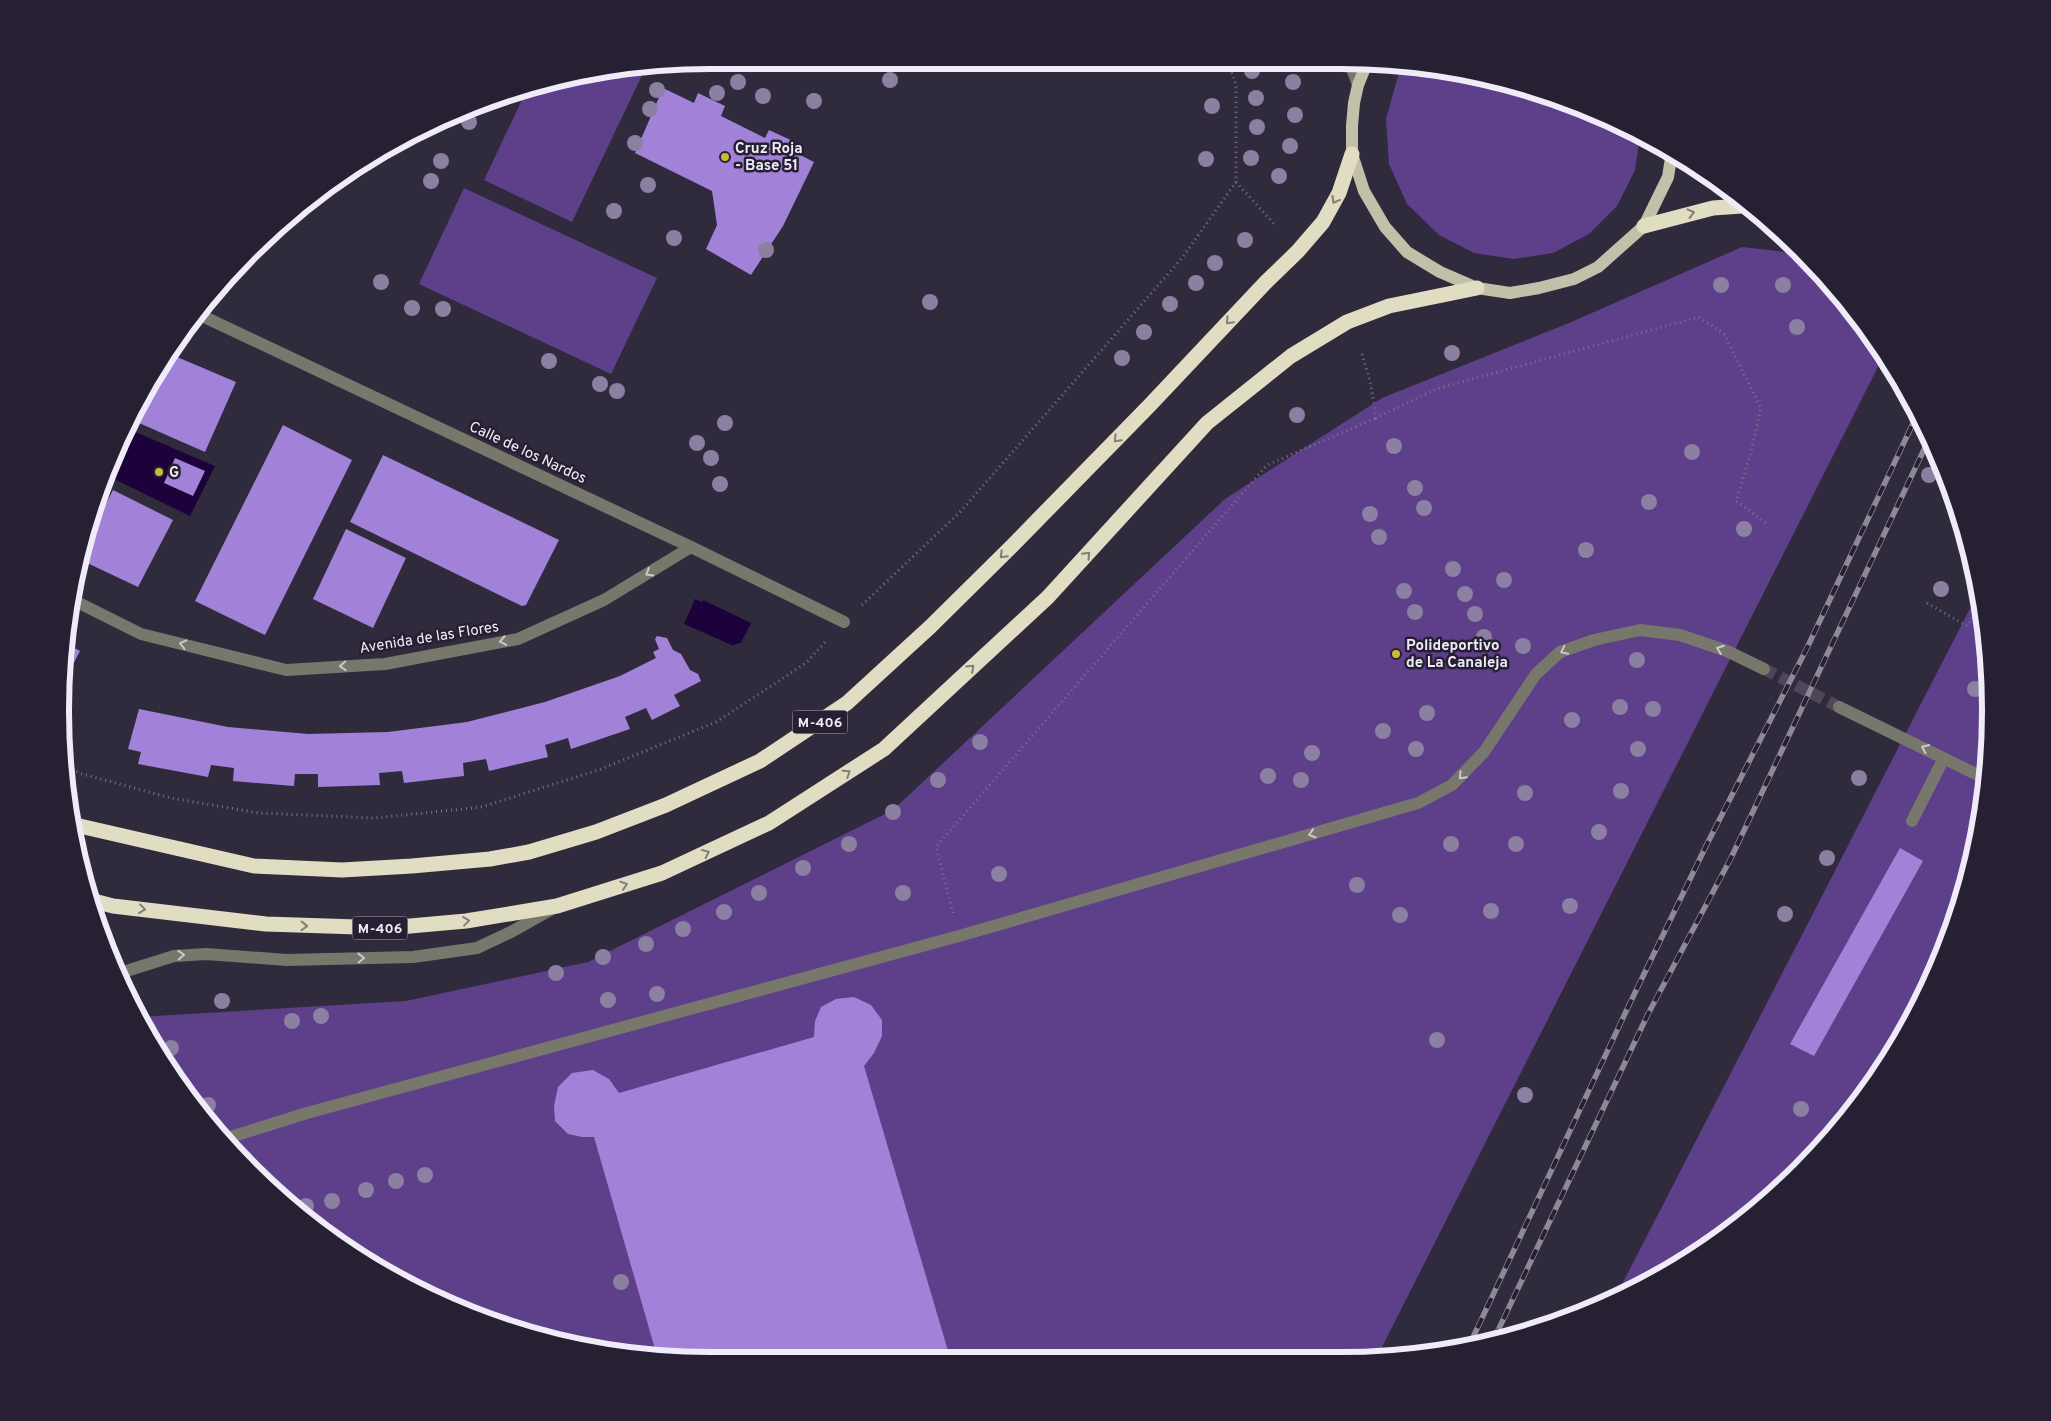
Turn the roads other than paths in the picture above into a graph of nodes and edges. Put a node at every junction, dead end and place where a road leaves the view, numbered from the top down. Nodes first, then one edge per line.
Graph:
1 (1351, 69) edge
2 (1364, 70) edge
3 (1358, 85) junction
4 (1352, 154) junction
5 (1671, 161) edge
6 (1737, 206) edge
7 (1644, 226) junction
8 (1477, 288) junction
9 (204, 317) edge
10 (691, 547) junction
11 (78, 603) edge
12 (844, 622) dead end
13 (1764, 669) tunnel mouth
14 (1839, 708) tunnel mouth
15 (1944, 758) junction
16 (1979, 775) edge
17 (1912, 821) dead end
18 (79, 826) edge
19 (99, 902) edge
20 (558, 906) junction
21 (125, 971) edge
22 (231, 1137) edge

1 - 3 street
2 - 3 main road
3 - 4 main road
4 - 8 main road
4 -> 18 highway, M-406
5 - 7 main road
7 -> 6 highway
7 - 8 main road
20 -> 8 highway, M-406
9 - 10 street, Calle de los Nardos
10 -> 11 street, Avenida de las Flores
10 - 12 street, Calle de los Nardos
13 -> 22 street
15 -> 14 street
15 - 16 street
15 - 17 street
19 -> 20 highway, M-406
21 -> 20 street

